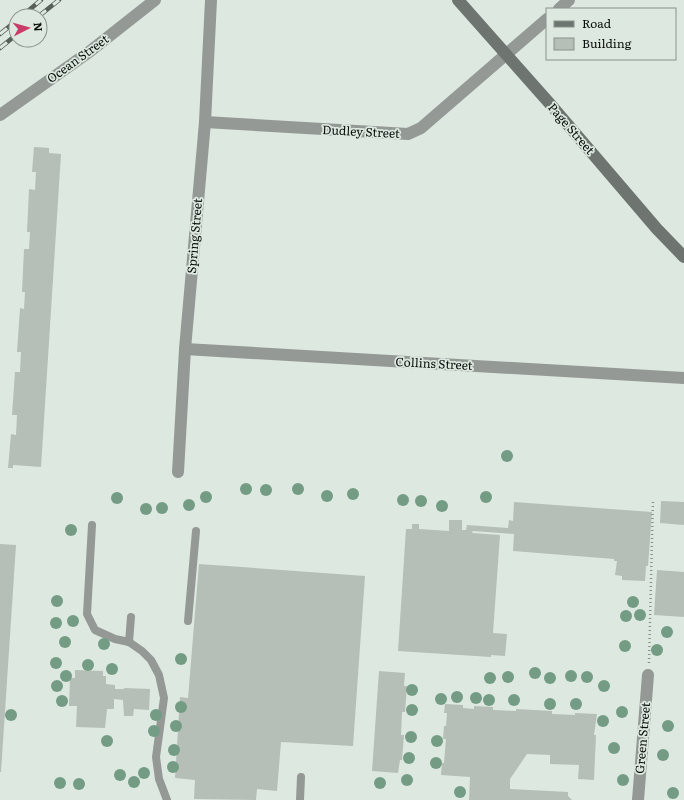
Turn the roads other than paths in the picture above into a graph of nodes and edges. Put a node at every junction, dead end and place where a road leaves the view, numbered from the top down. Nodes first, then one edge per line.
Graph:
1 (155, 0) edge
2 (210, 0) edge
3 (458, 0) edge
4 (569, 0) edge
5 (560, 8) edge
6 (546, 20) edge
7 (505, 54) junction
8 (0, 115) edge
9 (204, 122) junction
10 (684, 257) edge
11 (185, 349) junction
12 (684, 378) edge
13 (178, 472) dead end
14 (92, 525) dead end
15 (196, 531) dead end
16 (131, 617) dead end
17 (188, 620) dead end
18 (129, 642) junction
19 (648, 675) road end
20 (301, 777) dead end
21 (167, 800) edge
22 (300, 800) edge
23 (638, 800) edge

1 - 8 street, Ocean Street
2 - 9 street, Spring Street
3 - 7 main road, Page Street
4 - 5 street
6 - 7 street, Dudley Street
7 - 9 street, Dudley Street
7 - 10 main road, Page Street
9 - 11 street, Spring Street
11 - 12 street, Collins Street
11 - 13 street, Spring Street
14 - 18 lane
15 - 17 lane
16 - 18 lane
18 - 21 lane
19 - 23 street, Green Street
20 - 22 lane

